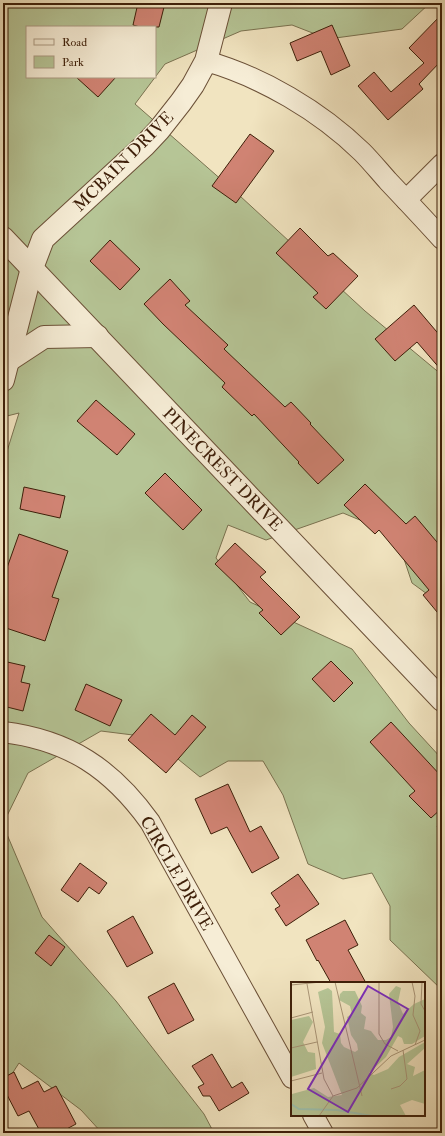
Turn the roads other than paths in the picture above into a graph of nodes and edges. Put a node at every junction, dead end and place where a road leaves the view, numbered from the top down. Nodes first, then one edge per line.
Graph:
1 (221, 3) edge
2 (206, 61) junction
3 (442, 164) edge
4 (406, 200) junction
5 (3, 238) edge
6 (442, 239) edge
7 (32, 268) junction
8 (97, 336) junction
9 (6, 370) edge
10 (442, 700) edge
11 (3, 732) edge
12 (291, 1076) edge
13 (314, 1116) edge
14 (323, 1133) edge

1 - 2 street, MCBAIN DRIVE
2 - 4 street
2 - 7 street, MCBAIN DRIVE
3 - 4 street
4 - 6 street
5 - 7 street, PINECREST DRIVE
7 - 8 street, PINECREST DRIVE
7 - 9 street, MCBAIN DRIVE
8 - 9 street
8 - 10 street, PINECREST DRIVE
11 - 12 street, CIRCLE DRIVE
13 - 14 street

